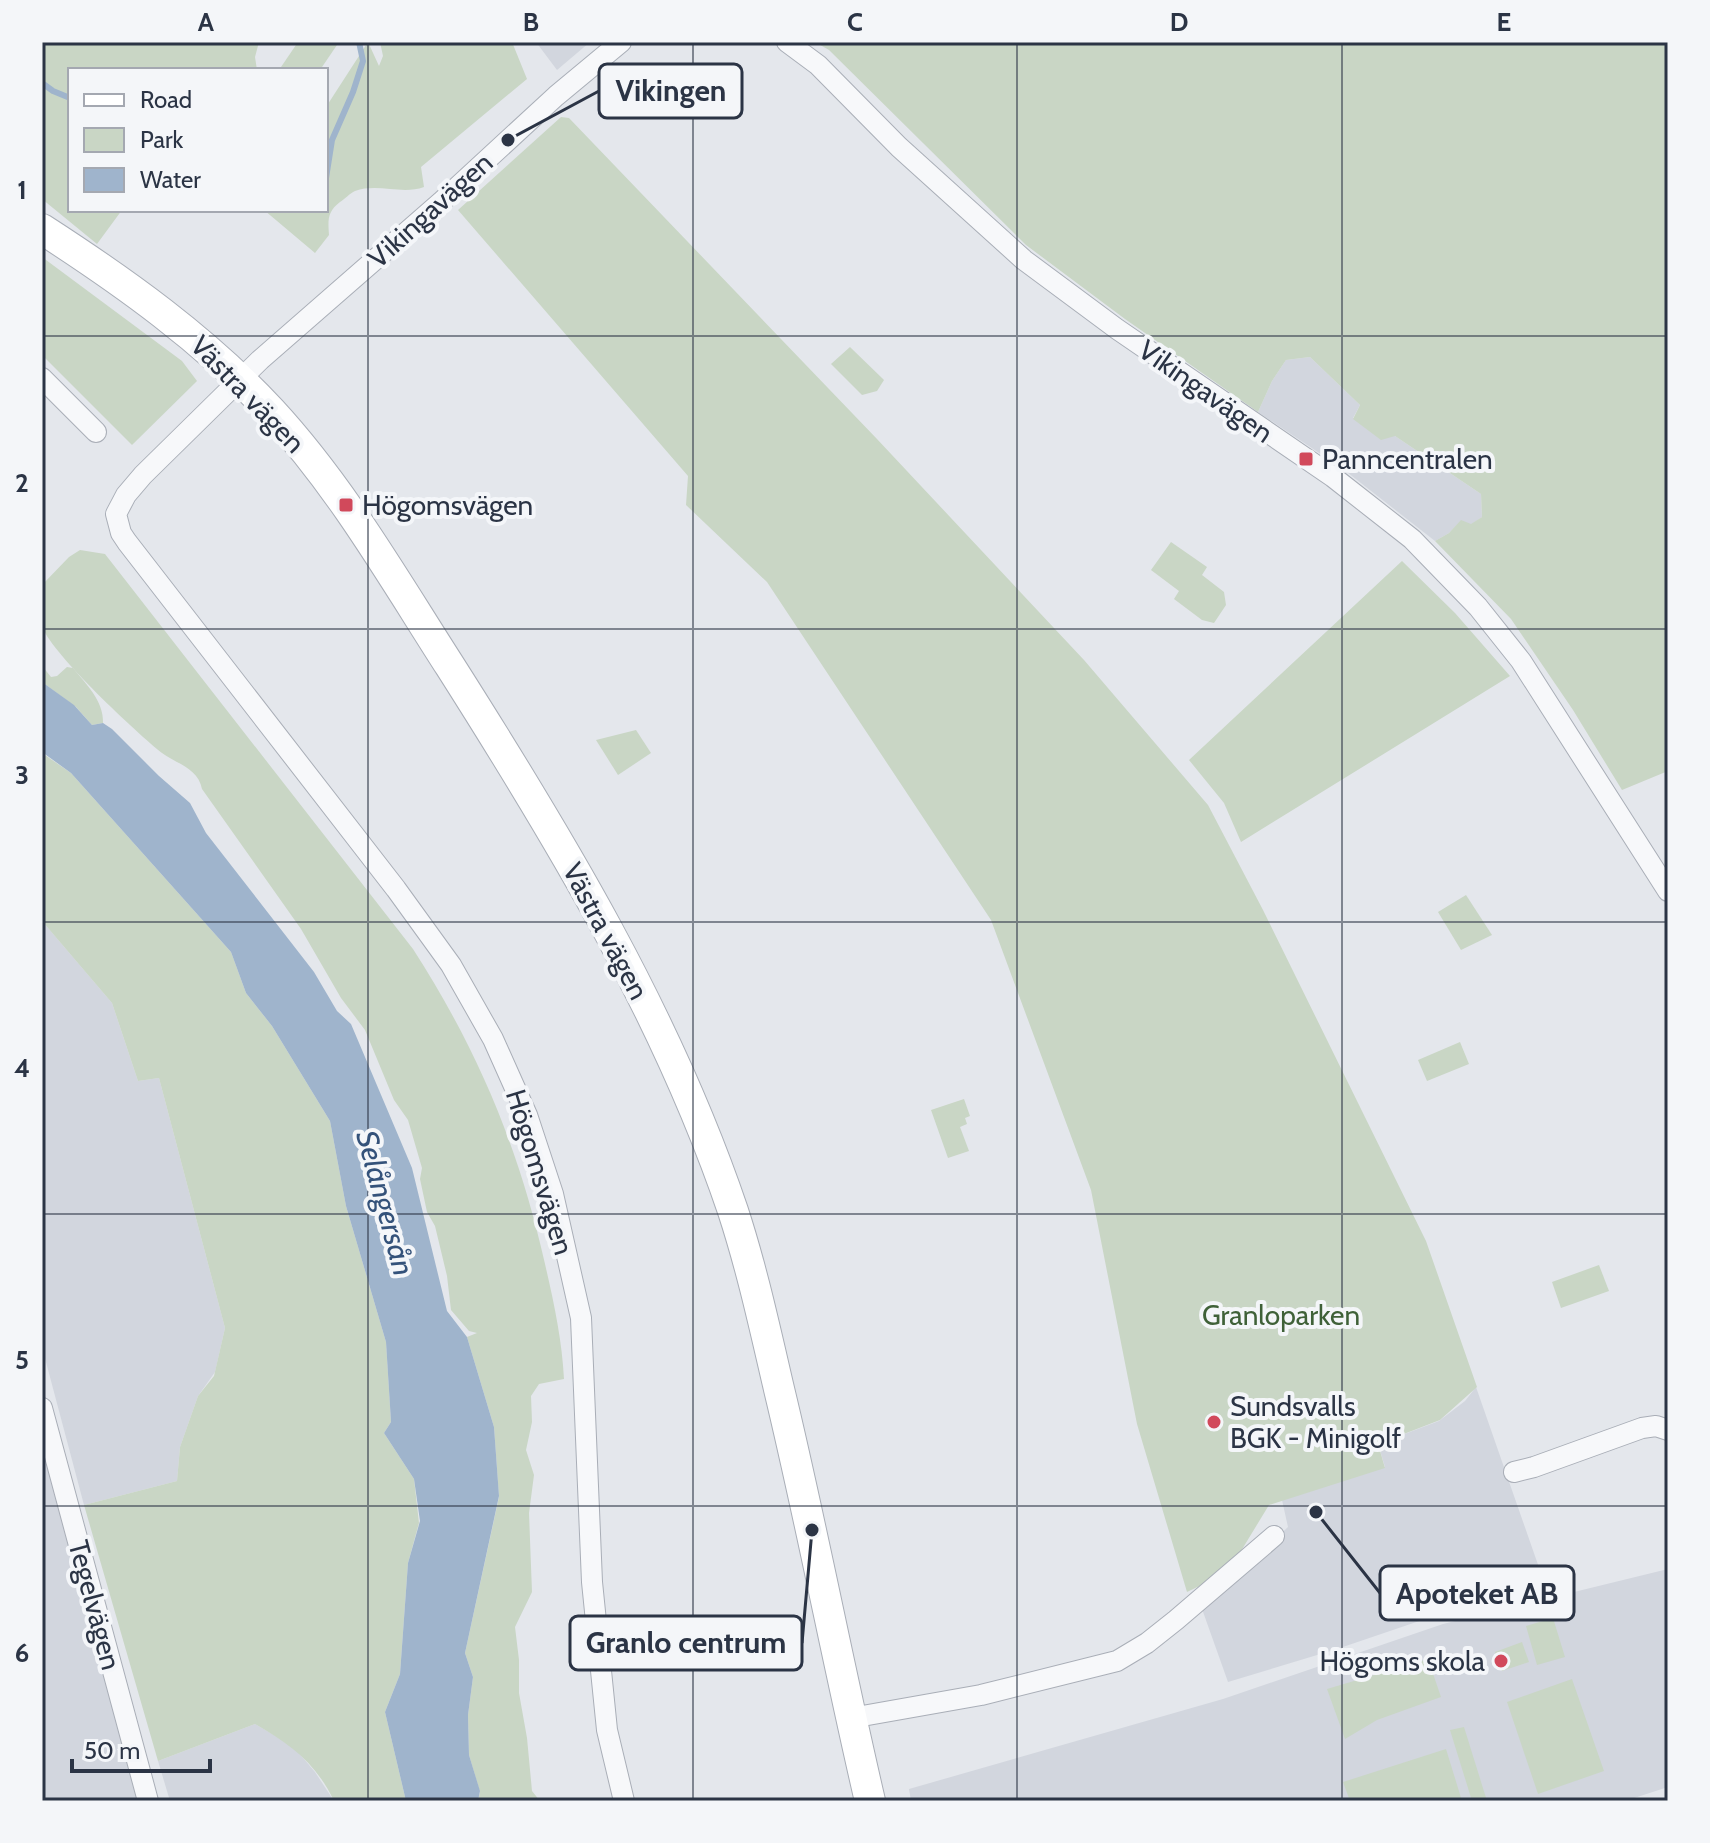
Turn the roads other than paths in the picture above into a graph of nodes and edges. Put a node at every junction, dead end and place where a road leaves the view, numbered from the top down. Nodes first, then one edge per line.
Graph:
1 (621, 42) edge
2 (787, 42) edge
3 (42, 229) edge
4 (42, 378) edge
5 (240, 379) junction
6 (96, 432) dead end
7 (1668, 891) edge
8 (42, 1408) edge
9 (1668, 1430) edge
10 (1514, 1472) dead end
11 (1274, 1536) dead end
12 (851, 1718) junction
13 (148, 1801) edge
14 (624, 1801) edge
15 (870, 1801) edge

1 - 5 street, Vikingavägen
2 - 7 street, Vikingavägen
3 - 5 street, Västra vägen
4 - 6 street
5 - 12 street, Västra vägen
5 - 14 street, Högomsvägen
8 - 13 street, Tegelvägen
9 - 10 street
11 - 12 street
12 - 15 street, Västra vägen

